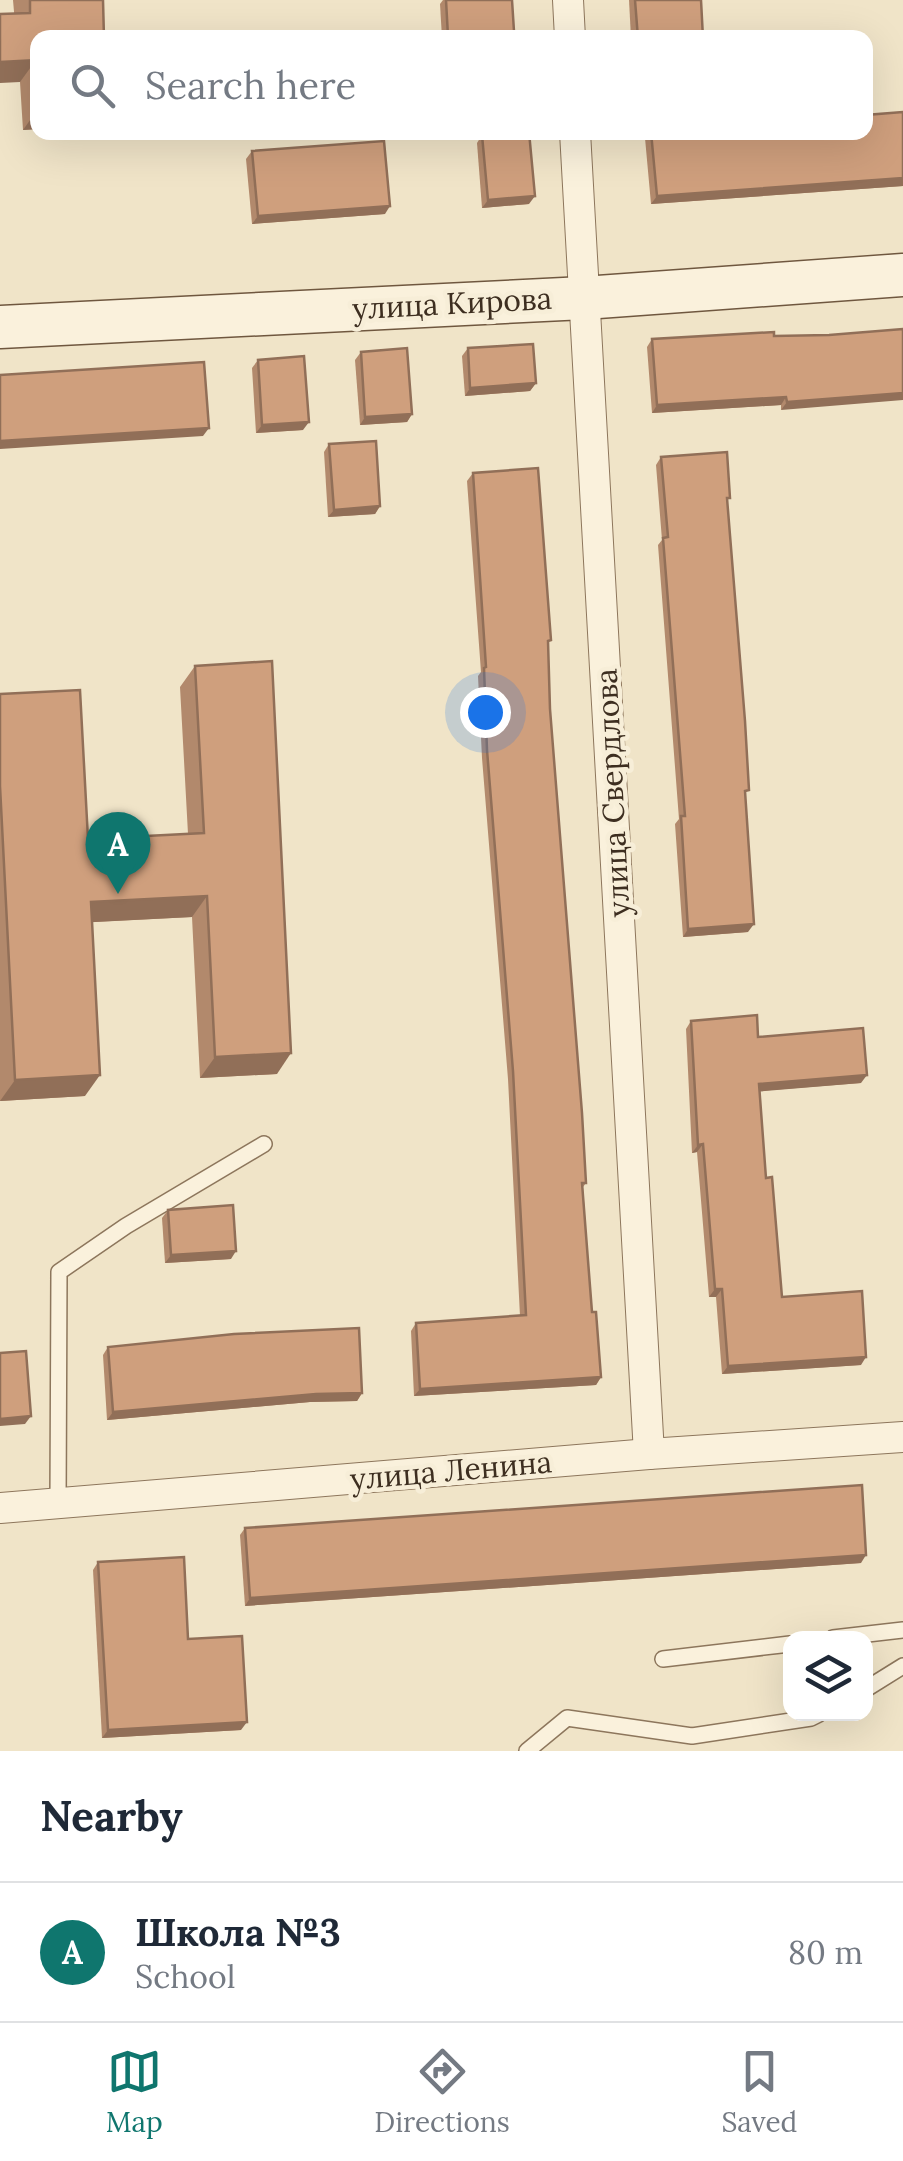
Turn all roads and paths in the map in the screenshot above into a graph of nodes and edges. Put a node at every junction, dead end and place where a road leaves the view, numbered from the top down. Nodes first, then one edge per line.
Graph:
1 (568, 0) edge
2 (570, 30) edge
3 (575, 140) edge
4 (903, 275) edge
5 (584, 298) junction
6 (0, 326) edge
7 (264, 1144) dead end
8 (903, 1437) edge
9 (649, 1454) junction
10 (58, 1503) junction
11 (0, 1508) edge
12 (903, 1630) edge
13 (873, 1633) edge
14 (783, 1645) edge
15 (663, 1659) dead end
16 (903, 1666) edge
17 (873, 1685) edge
18 (790, 1721) edge
19 (527, 1751) edge

1 - 2 street
3 - 5 street, улица Свердлова
4 - 5 street, улица Кирова
5 - 6 street, улица Кирова
5 - 9 street, улица Свердлова
7 - 10 lane
8 - 9 street, улица Ленина
9 - 10 street, улица Ленина
10 - 11 street, улица Ленина
12 - 13 lane
14 - 15 lane
16 - 17 lane
18 - 19 lane

